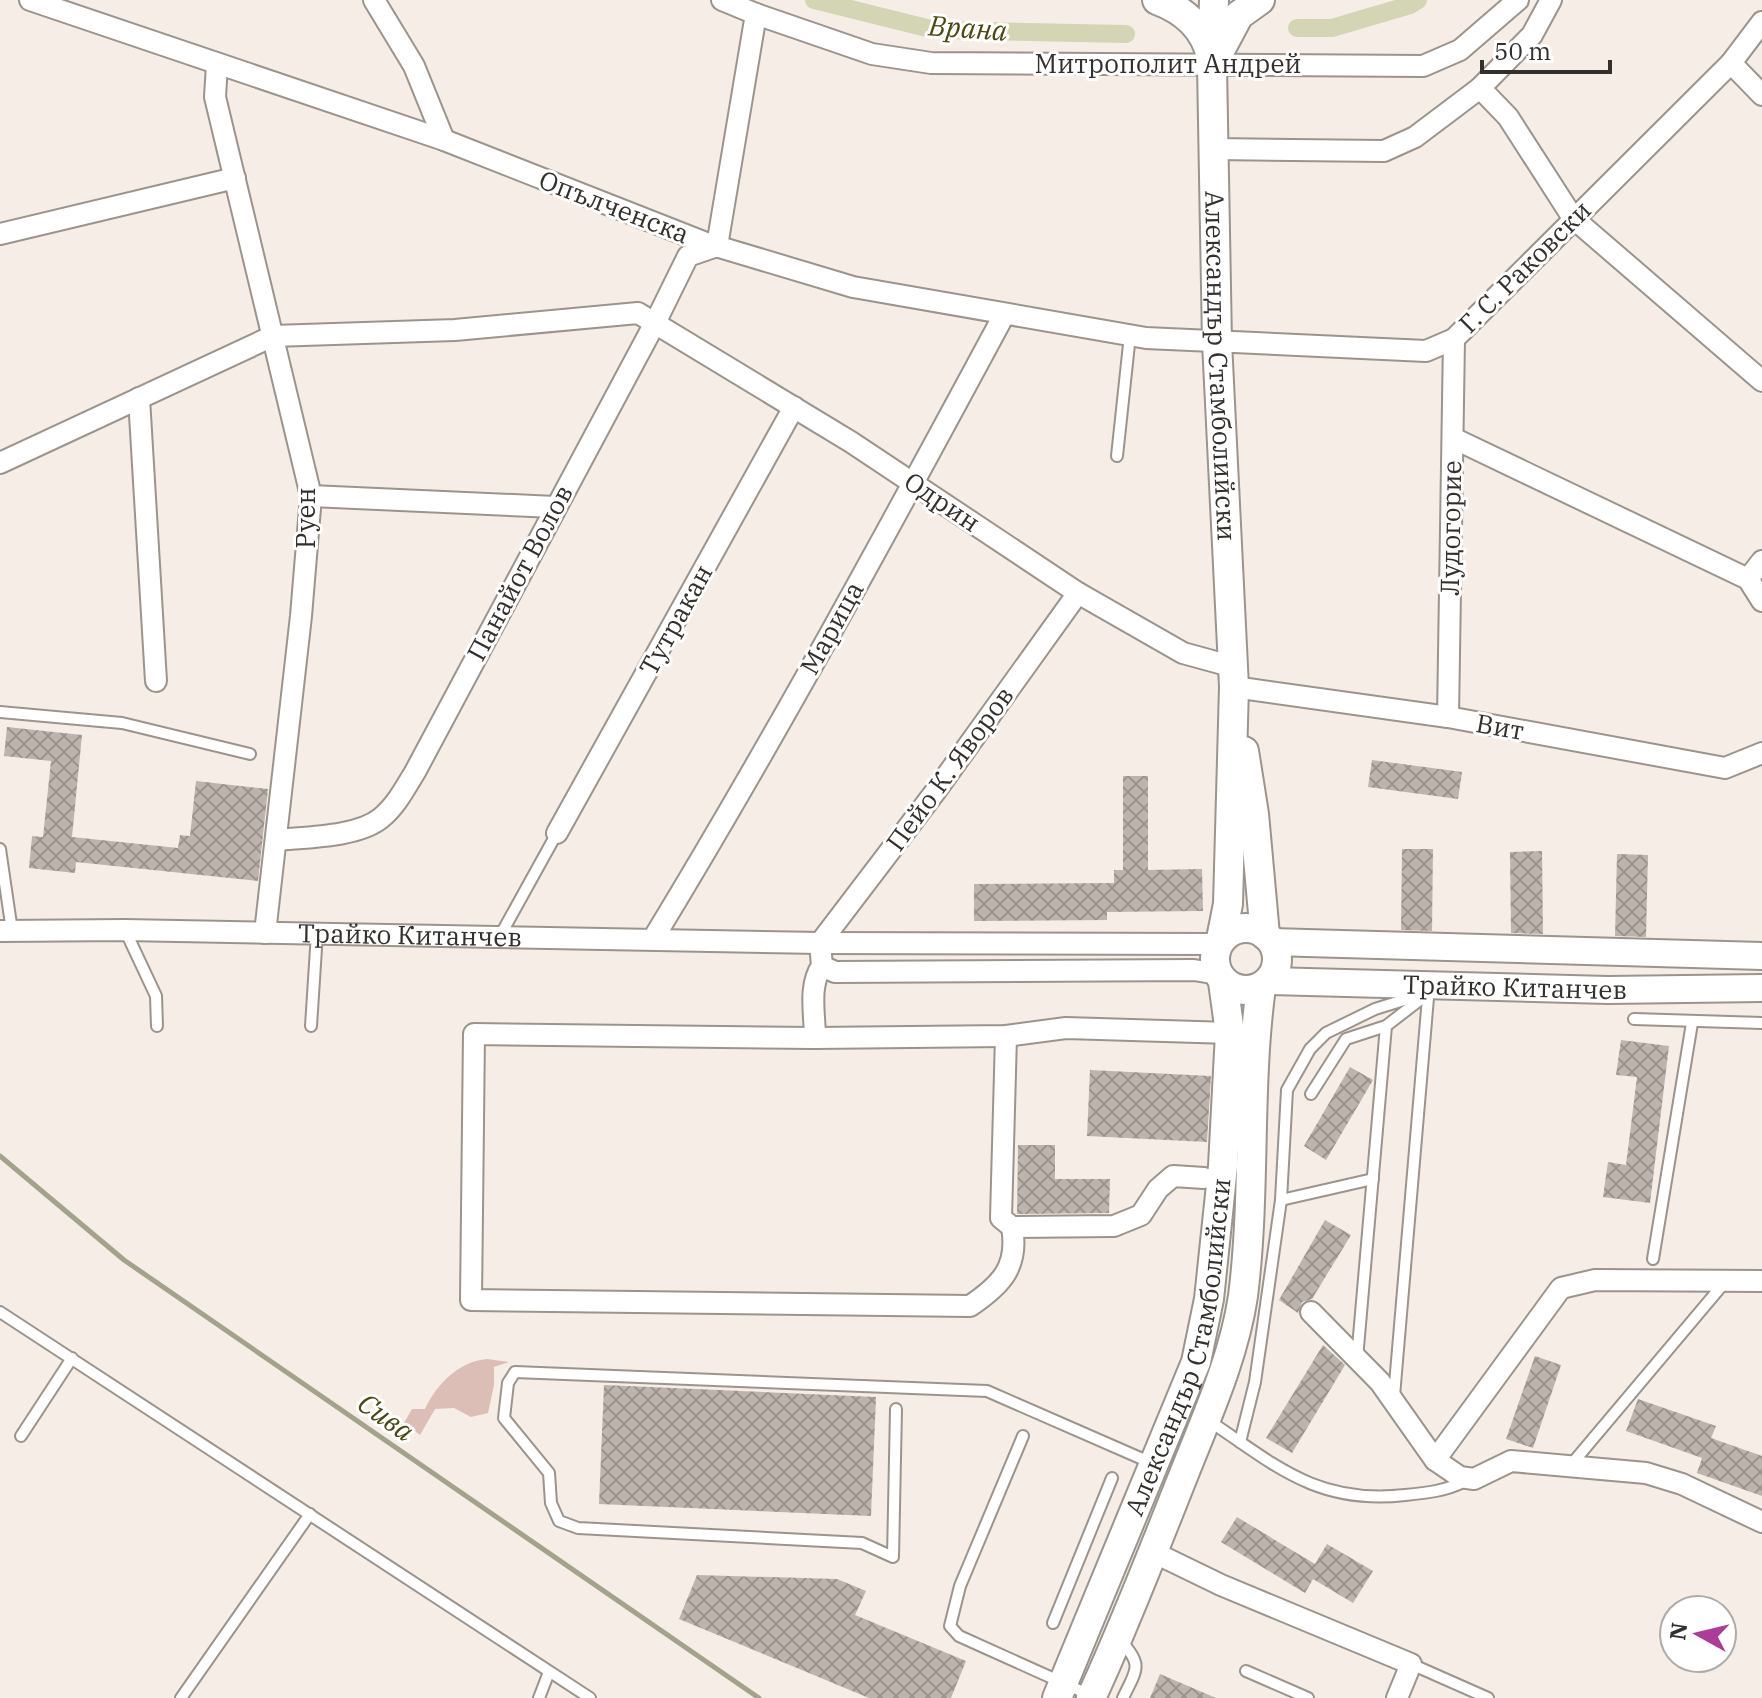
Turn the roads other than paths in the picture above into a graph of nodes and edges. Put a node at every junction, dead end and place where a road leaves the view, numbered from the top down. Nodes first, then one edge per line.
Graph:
1 (30, 0) edge
2 (374, 0) edge
3 (722, 0) edge
4 (1157, 0) edge
5 (1214, 0) edge
6 (1260, 0) edge
7 (1518, 0) edge
8 (1551, 0) edge
9 (756, 14) junction
10 (1762, 22) edge
11 (1731, 63) junction
12 (217, 64) junction
13 (1212, 66) junction
14 (1480, 88) junction
15 (1762, 95) edge
16 (444, 140) junction
17 (1215, 149) junction
18 (235, 178) junction
19 (1573, 218) junction
20 (0, 234) edge
21 (717, 246) junction
22 (1004, 315) junction
23 (656, 321) junction
24 (1130, 335) junction
25 (273, 336) junction
26 (1454, 339) junction
27 (1217, 342) junction
28 (1762, 353) edge
29 (1754, 375) edge
30 (139, 398) junction
31 (794, 407) junction
32 (1453, 438) junction
33 (1117, 456) dead end
34 (0, 463) edge
35 (914, 482) junction
36 (311, 496) junction
37 (555, 507) junction
38 (1762, 561) edge
39 (1748, 579) junction
40 (1078, 593) junction
41 (1762, 601) edge
42 (1234, 677) junction
43 (156, 681) dead end
44 (0, 712) edge
45 (1448, 717) junction
46 (1762, 753) edge
47 (250, 754) dead end
48 (557, 833) joint
49 (277, 840) junction
50 (0, 849) edge
51 (125, 930) junction
52 (6, 931) edge
53 (265, 933) junction
54 (317, 933) junction
55 (500, 936) junction
56 (1269, 938) junction
57 (653, 939) junction
58 (1220, 942) junction
59 (820, 943) junction
60 (1762, 956) edge
61 (822, 966) junction
62 (1221, 978) junction
63 (1265, 984) junction
64 (1762, 988) edge
65 (1429, 989) junction
66 (1634, 1019) dead end
67 (1692, 1023) junction
68 (1762, 1023) edge
69 (157, 1026) dead end
70 (311, 1026) dead end
71 (1386, 1026) junction
72 (1230, 1033) junction
73 (1006, 1036) junction
74 (815, 1038) junction
75 (1311, 1094) dead end
76 (1204, 1178) dead end
77 (1373, 1179) junction
78 (1281, 1200) junction
79 (1012, 1227) junction
80 (1653, 1259) dead end
81 (1726, 1281) junction
82 (1762, 1281) edge
83 (0, 1312) edge
84 (1311, 1312) dead end
85 (72, 1358) junction
86 (1357, 1359) junction
87 (1393, 1398) junction
88 (896, 1409) dead end
89 (1206, 1419) junction
90 (21, 1436) dead end
91 (1023, 1436) dead end
92 (1240, 1442) junction
93 (1435, 1460) junction
94 (1155, 1465) junction
95 (1570, 1467) junction
96 (1112, 1478) dead end
97 (1467, 1479) junction
98 (310, 1514) junction
99 (1762, 1522) edge
100 (1153, 1552) junction
101 (1053, 1623) dead end
102 (1117, 1636) junction
103 (1411, 1664) junction
104 (1246, 1671) dead end
105 (549, 1672) junction
106 (1061, 1690) edge
107 (1284, 1693) edge
108 (1091, 1697) edge
109 (181, 1698) edge
110 (539, 1698) edge
111 (590, 1698) edge
112 (1123, 1698) edge
113 (1308, 1698) edge
114 (1397, 1698) edge
115 (1488, 1698) edge

1 - 12 street, Опълченска
2 - 16 street
3 - 9 street, Митрополит Андрей
4 - 13 main road
5 - 13 main road
6 - 13 main road
7 - 13 street, Митрополит Андрей
8 - 14 street
9 - 13 street, Митрополит Андрей
9 - 21 street
10 - 11 street, Г. С. Раковски
11 - 15 street
11 - 19 street, Г. С. Раковски
12 - 16 street, Опълченска
12 - 18 street, Руен
13 - 17 main road, Александър Стамболийски
14 - 17 street
14 - 19 street
16 - 21 street, Опълченска
17 - 27 main road, Александър Стамболийски
18 - 20 street
18 - 25 street, Руен
19 - 26 street, Г. С. Раковски
19 - 29 street
21 - 22 street, Опълченска
21 - 23 street, Панайот Волов
22 - 24 street, Опълченска
22 - 35 street, Марица
23 - 25 street
23 - 31 street, Одрин
23 - 37 street, Панайот Волов
24 - 27 street, Опълченска
24 - 33 lane
25 - 30 street
25 - 36 street, Руен
26 - 27 street, Г. С. Раковски
26 - 32 street, Лудогорие
27 - 42 main road, Александър Стамболийски
28 - 29 street
30 - 34 street
30 - 43 street
31 - 35 street, Одрин
31 - 48 street, Тутракан
32 - 39 street
32 - 45 street, Лудогорие
35 - 40 street, Одрин
35 - 57 street, Марица
36 - 37 street
36 - 49 street, Руен
37 - 49 street, Панайот Волов
38 - 39 street
39 - 41 street
40 - 42 street, Одрин
40 - 59 street, Пейо К. Яворов
42 - 45 street, Вит
42 - 56 main road, Александър Стамболийски
42 - 58 main road, Александър Стамболийски
44 - 47 lane
45 - 46 street, Вит
48 - 55 lane
49 - 53 street, Руен
50 - 52 lane
51 - 52 street, Трайко Китанчев
51 - 53 street, Трайко Китанчев
51 - 69 lane
53 - 54 street, Трайко Китанчев
54 - 55 street, Трайко Китанчев
54 - 70 lane
55 - 57 street, Трайко Китанчев
56 - 58 main road
56 - 60 street, Трайко Китанчев
56 - 63 main road, Александър Стамболийски
57 - 59 street, Трайко Китанчев
58 - 59 street, Трайко Китанчев
58 - 62 main road, Александър Стамболийски
59 - 61 street
61 - 62 street
61 - 74 street
62 - 63 main road
62 - 72 main road, Александър Стамболийски
63 - 65 street, Трайко Китанчев
63 - 89 main road, Александър Стамболийски
64 - 65 street, Трайко Китанчев
65 - 71 lane
65 - 78 lane
65 - 87 lane
66 - 67 lane
67 - 68 lane
67 - 80 lane
71 - 75 lane
71 - 77 lane
72 - 73 street
72 - 94 main road, Александър Стамболийски
73 - 74 street
73 - 79 street
74 - 79 street
76 - 79 street
77 - 78 lane
77 - 86 lane
78 - 92 lane
81 - 82 street
81 - 93 street
81 - 95 lane
83 - 85 lane
84 - 86 street
85 - 90 lane
85 - 98 lane
86 - 87 street
87 - 93 street
88 - 94 lane
89 - 92 lane
89 - 100 main road, Александър Стамболийски
91 - 106 lane
92 - 97 lane
93 - 97 street
94 - 106 main road, Александър Стамболийски
95 - 97 street
95 - 99 street
96 - 101 lane
98 - 105 lane
98 - 109 lane
100 - 102 main road, Александър Стамболийски
100 - 103 street
102 - 108 main road, Александър Стамболийски
102 - 112 lane
103 - 114 street
103 - 115 lane
104 - 107 lane
105 - 110 lane
105 - 111 lane
106 - 108 lane
107 - 113 lane

